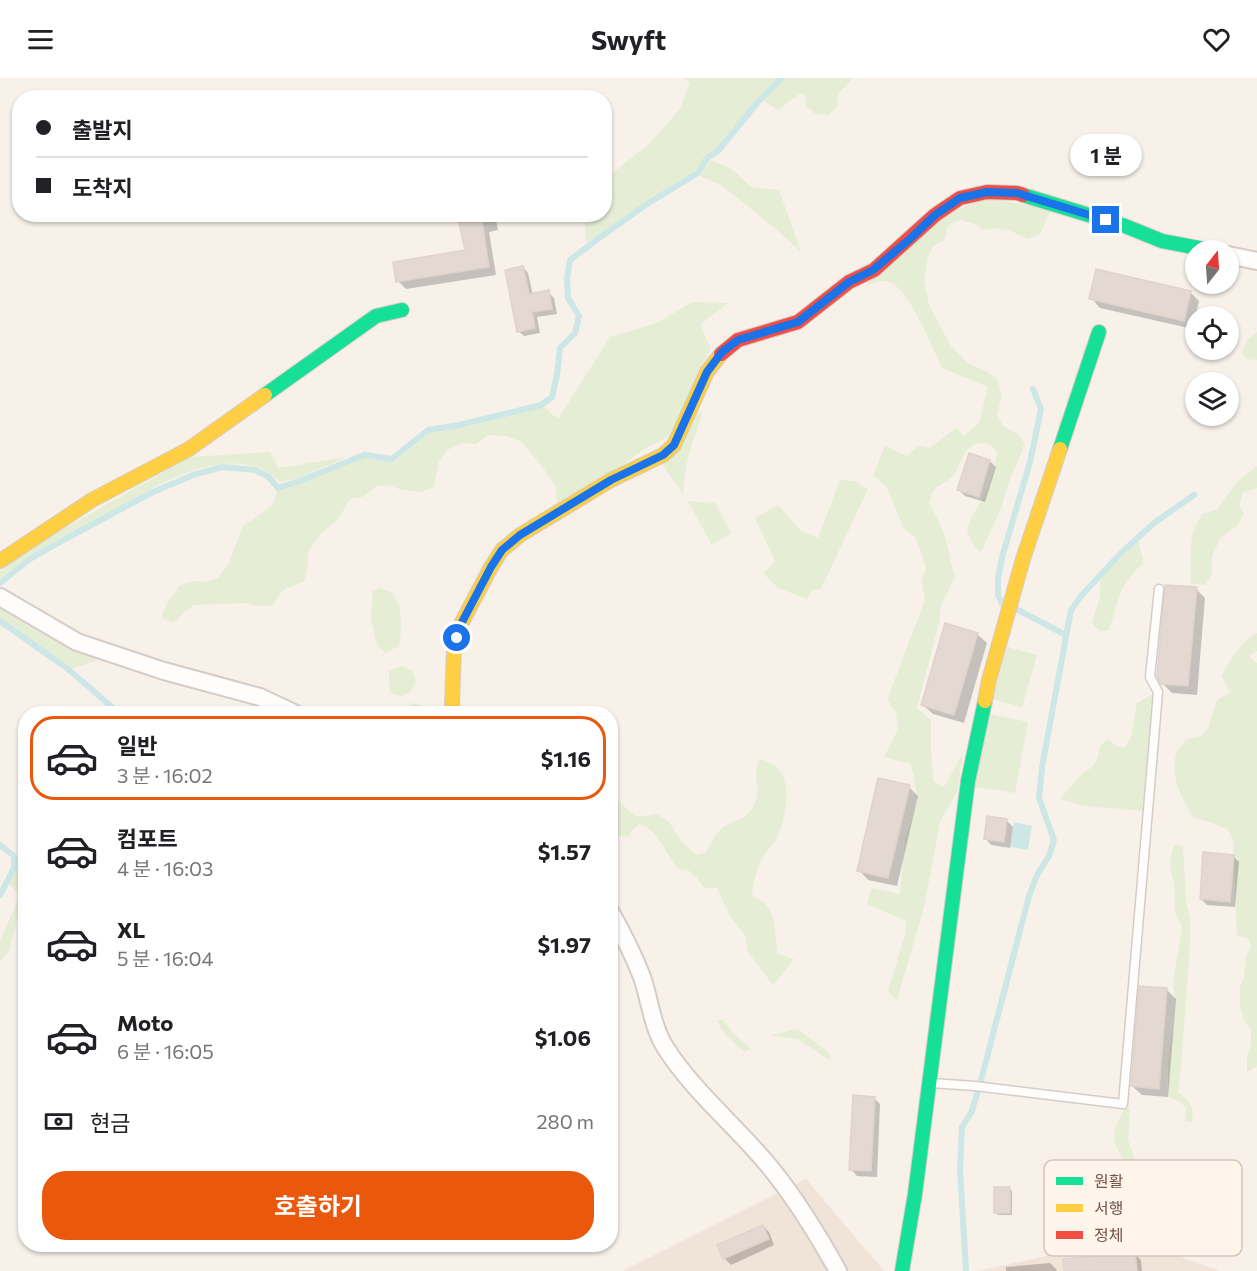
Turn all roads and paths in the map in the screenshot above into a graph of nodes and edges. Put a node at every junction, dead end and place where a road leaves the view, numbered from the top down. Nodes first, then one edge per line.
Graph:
1 (1185, 245) edge
2 (1239, 257) edge
3 (1257, 261) edge
4 (402, 310) dead end
5 (1099, 332) dead end
6 (0, 561) edge
7 (1159, 589) dead end
8 (0, 597) edge
9 (279, 706) edge
10 (452, 706) edge
11 (618, 925) edge
12 (930, 1083) junction
13 (838, 1271) edge
14 (902, 1271) edge

1 - 10 street
2 - 3 street
4 - 6 street
5 - 12 street
7 - 12 lane
8 - 9 street
11 - 13 street
12 - 14 street

